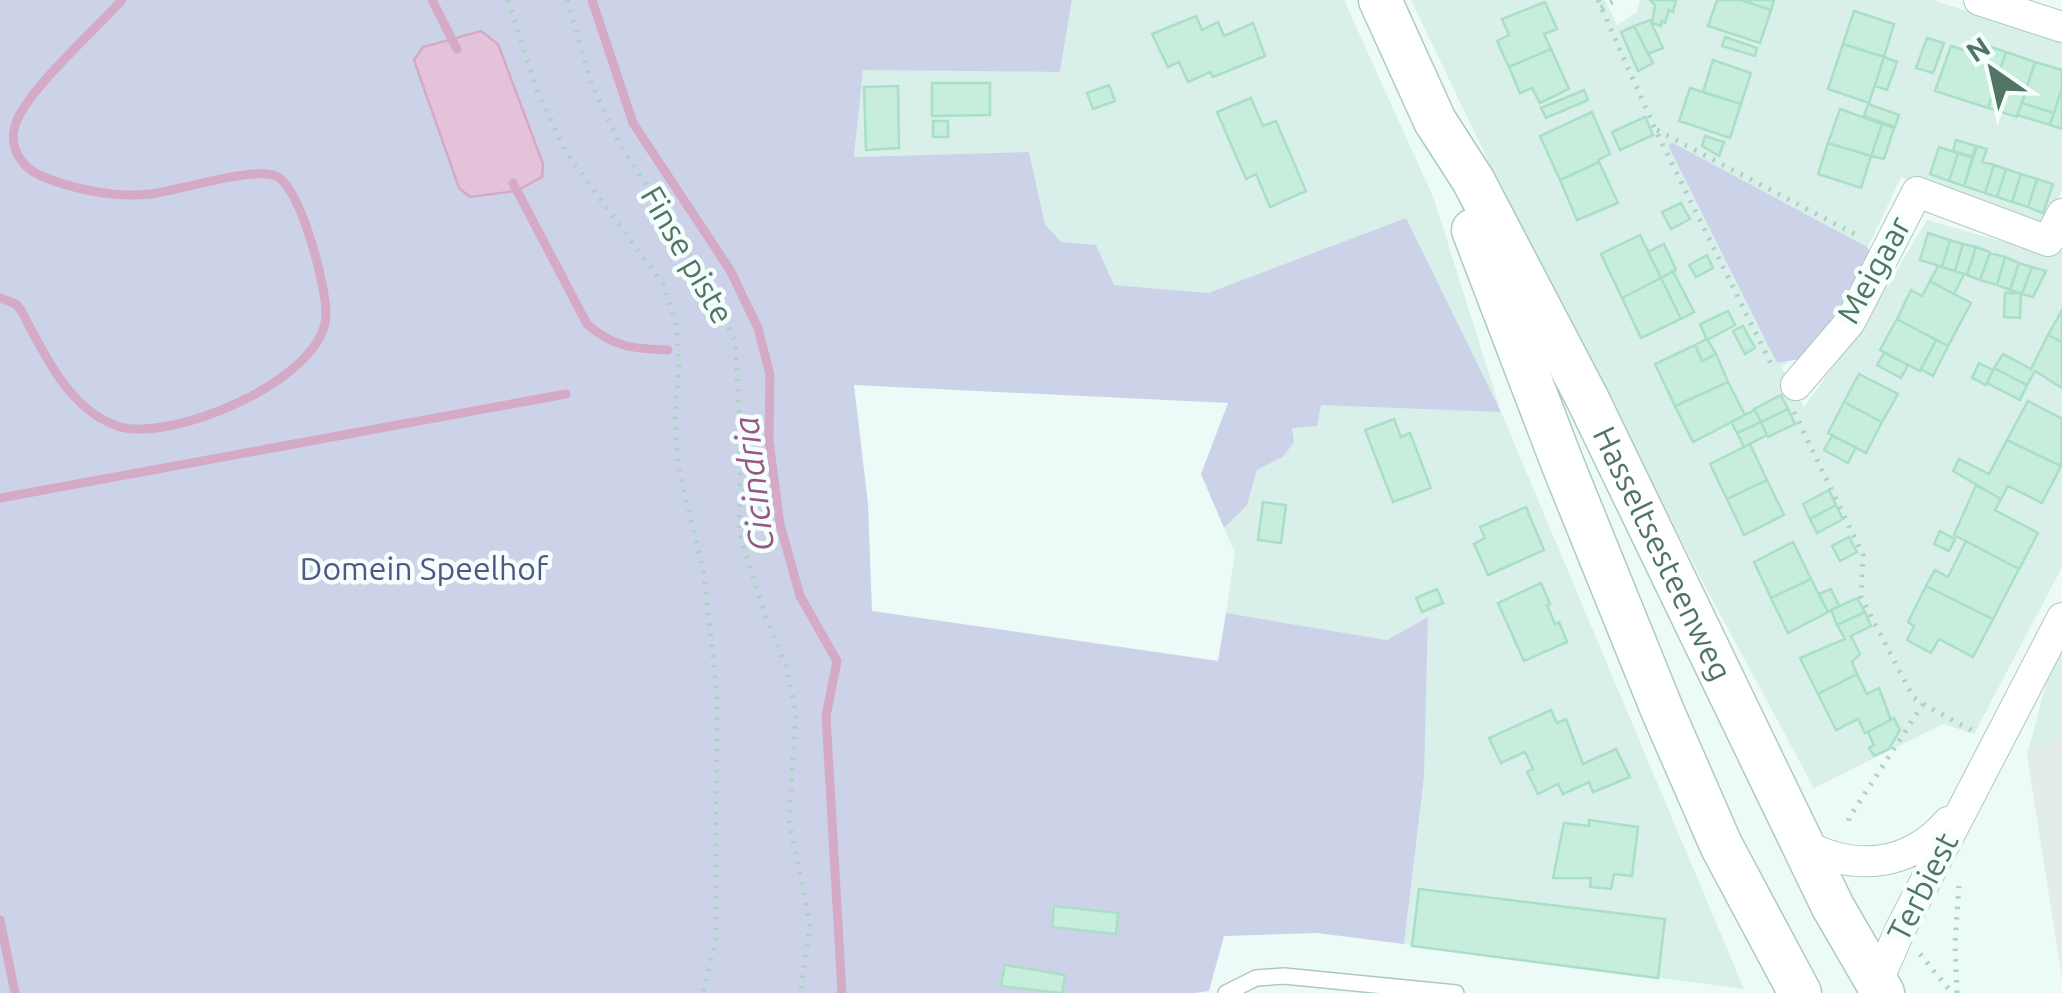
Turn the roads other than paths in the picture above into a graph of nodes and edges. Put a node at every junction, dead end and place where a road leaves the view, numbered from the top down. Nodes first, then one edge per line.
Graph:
1 (1380, 0) edge
2 (1979, 0) edge
3 (2062, 27) edge
4 (1435, 121) junction
5 (2062, 214) edge
6 (1789, 391) road end
7 (2062, 618) edge
8 (1971, 792) junction
9 (1820, 835) junction
10 (1398, 990) edge
11 (1878, 990) edge
12 (1226, 993) edge
13 (1456, 993) edge
14 (1800, 993) edge

1 - 4 main road, Hasseltsesteenweg
2 - 3 street
4 - 9 main road, Hasseltsesteenweg
4 - 14 main road, Hasseltsesteenweg
5 - 6 street, Meigaar
7 - 8 street, Terbiest
8 - 9 street, Terbiest
8 - 11 street, Terbiest
9 - 11 main road, Hasseltsesteenweg
10 - 12 lane
10 - 13 lane

